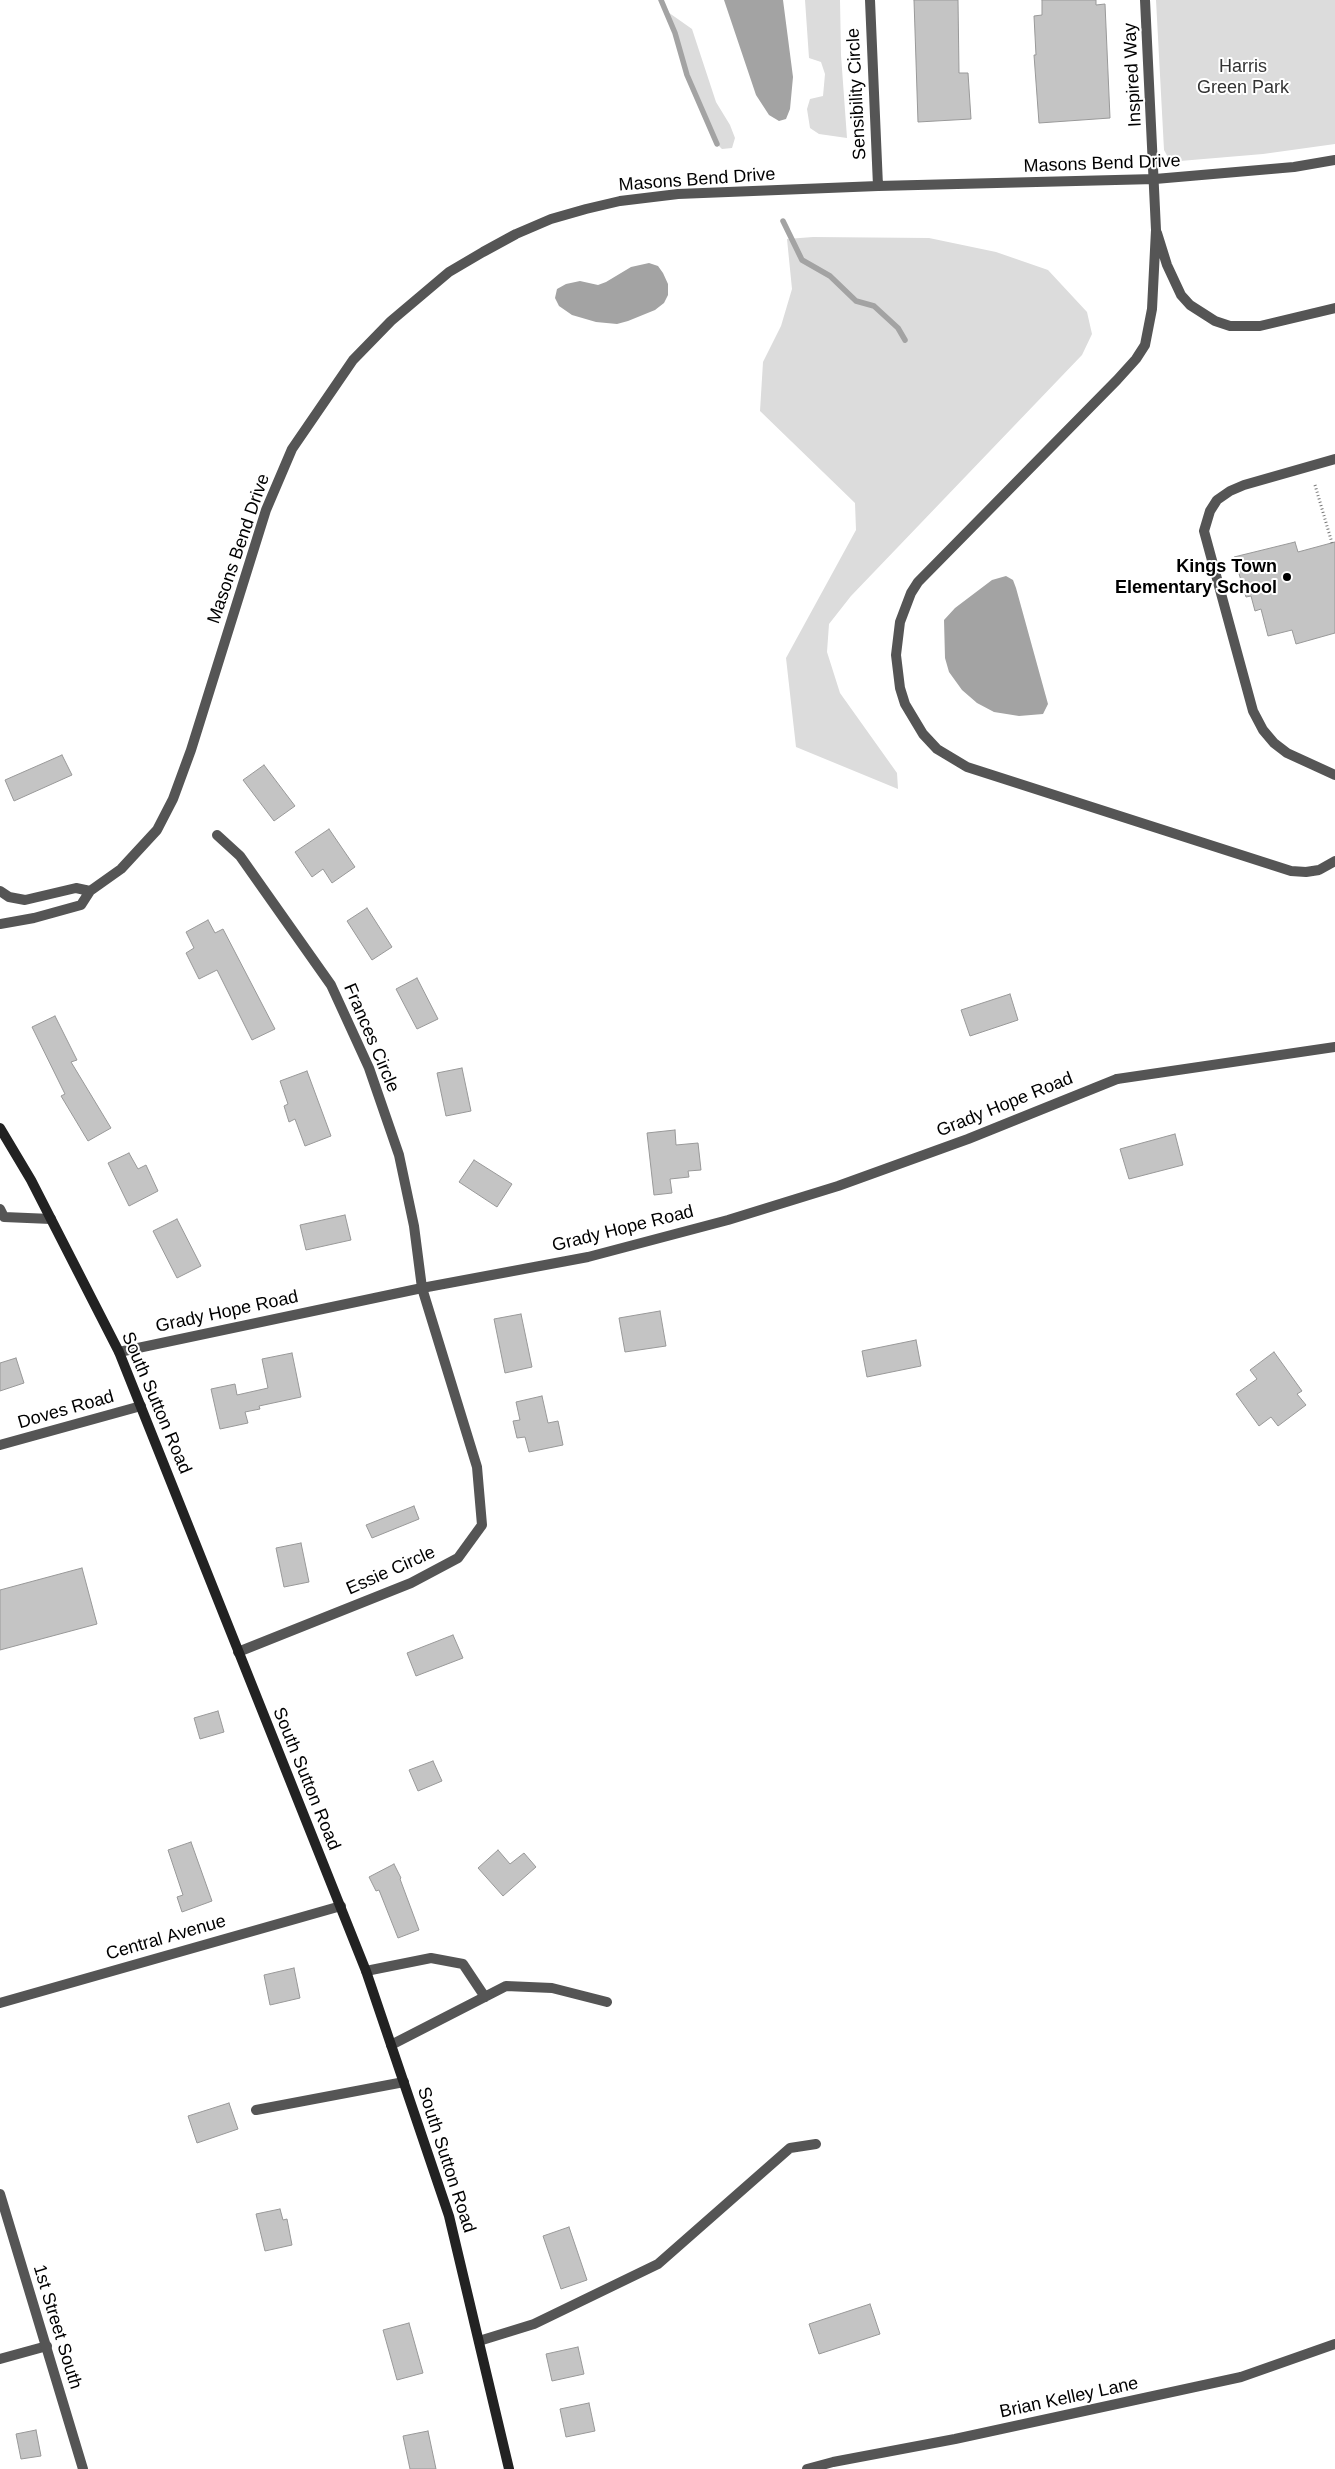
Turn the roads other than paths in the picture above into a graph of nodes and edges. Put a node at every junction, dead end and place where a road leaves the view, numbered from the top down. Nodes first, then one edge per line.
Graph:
1 (870, 0) edge
2 (1145, 0) edge
3 (1335, 160) edge
4 (1155, 179) junction
5 (878, 186) junction
6 (1156, 230) junction
7 (1335, 308) edge
8 (1335, 459) edge
9 (1335, 775) edge
10 (217, 835) dead end
11 (1335, 861) edge
12 (0, 891) edge
13 (90, 891) junction
14 (0, 924) edge
15 (1335, 1047) edge
16 (1, 1132) edge
17 (0, 1209) edge
18 (51, 1219) junction
19 (422, 1288) junction
20 (119, 1352) junction
21 (141, 1406) junction
22 (0, 1445) edge
23 (238, 1652) junction
24 (340, 1906) junction
25 (366, 1971) junction
26 (485, 1997) junction
27 (607, 2002) dead end
28 (0, 2003) edge
29 (391, 2045) junction
30 (404, 2082) junction
31 (256, 2110) dead end
32 (816, 2144) dead end
33 (0, 2194) edge
34 (479, 2342) junction
35 (1335, 2344) edge
36 (47, 2346) junction
37 (0, 2359) edge
38 (83, 2469) edge
39 (509, 2469) edge
40 (807, 2469) edge

1 - 5 street, Sensibility Circle
2 - 4 street, Inspired Way
3 - 4 street, Masons Bend Drive
4 - 5 street, Masons Bend Drive
4 - 6 street, Inspired Way
5 - 13 street, Masons Bend Drive
6 - 7 street
6 - 11 street
8 - 9 street
10 - 19 street, Frances Circle
12 - 13 street
13 - 14 street, Masons Bend Drive
15 - 19 street, Grady Hope Road
16 - 18 main road, South Sutton Road
17 - 18 street
18 - 20 main road, South Sutton Road
19 - 20 street, Grady Hope Road
19 - 23 street, Essie Circle
20 - 21 main road, South Sutton Road
21 - 22 street, Doves Road
21 - 23 main road, South Sutton Road
23 - 24 main road, South Sutton Road
24 - 25 main road, South Sutton Road
24 - 28 street, Central Avenue
25 - 26 street
25 - 29 main road, South Sutton Road
26 - 27 street
26 - 29 street
29 - 30 main road, South Sutton Road
30 - 31 street
30 - 34 main road, South Sutton Road
32 - 34 street
33 - 36 street, 1st Street South
34 - 39 main road, South Sutton Road
35 - 40 street, Brian Kelley Lane
36 - 37 street
36 - 38 street, 1st Street South

